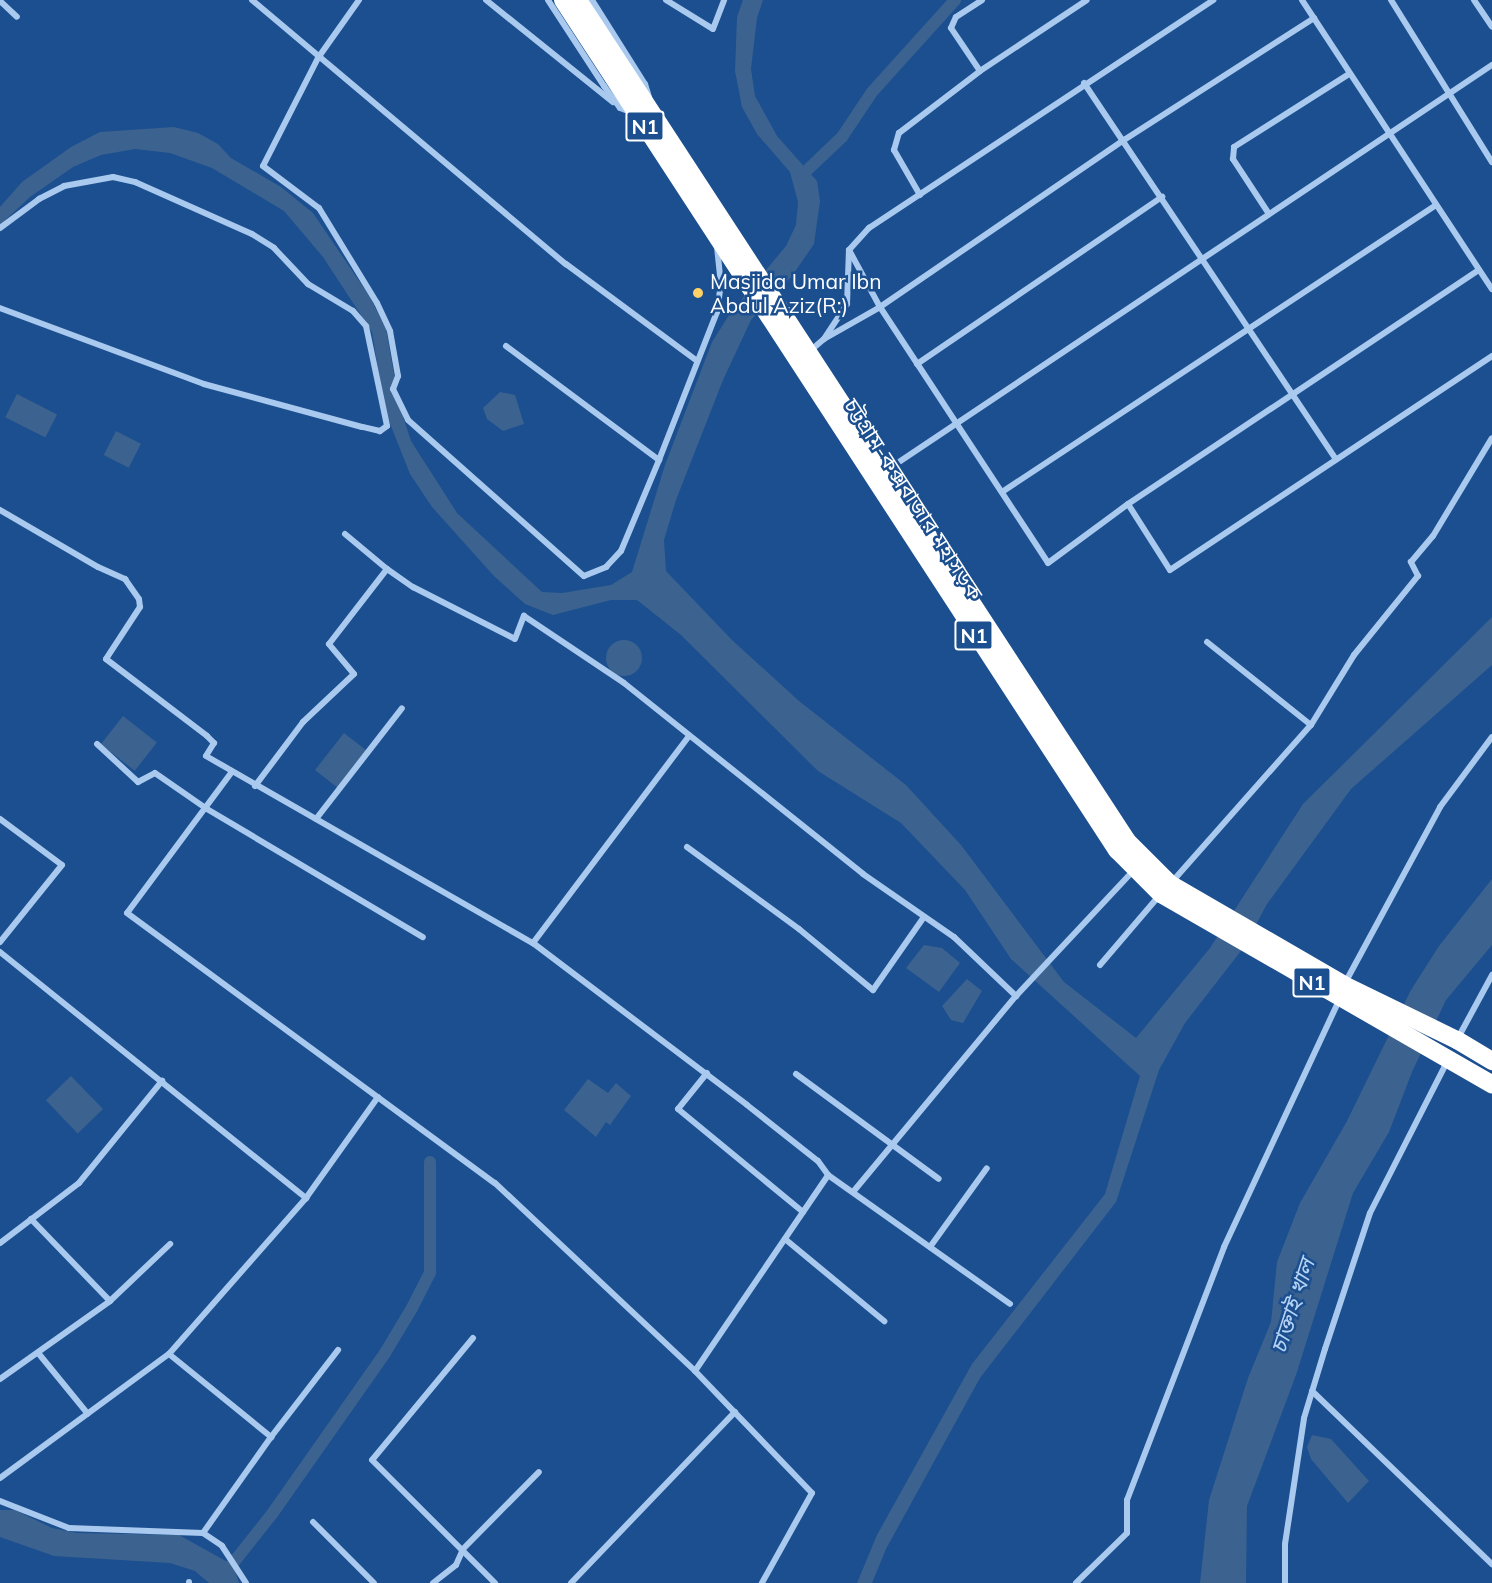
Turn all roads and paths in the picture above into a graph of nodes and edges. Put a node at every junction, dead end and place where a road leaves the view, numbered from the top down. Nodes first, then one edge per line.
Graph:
1 (252, 0) edge
2 (359, 0) edge
3 (486, 0) edge
4 (548, 0) edge
5 (563, 0) edge
6 (666, 0) edge
7 (724, 0) edge
8 (982, 0) edge
9 (1087, 0) edge
10 (1213, 0) edge
11 (1302, 0) edge
12 (1391, 0) edge
13 (1474, 0) edge
14 (0, 1) edge
15 (591, 1) edge
16 (17, 17) dead end
17 (1314, 18) junction
18 (1492, 27) edge
19 (318, 58) junction
20 (1492, 65) edge
21 (980, 71) junction
22 (1349, 74) junction
23 (1084, 83) junction
24 (1449, 93) junction
25 (635, 109) junction
26 (1389, 135) junction
27 (1124, 140) junction
28 (1492, 162) edge
29 (920, 195) junction
30 (1162, 197) junction
31 (1436, 205) junction
32 (1269, 214) junction
33 (0, 228) edge
34 (712, 228) junction
35 (734, 249) junction
36 (849, 250) junction
37 (1203, 257) junction
38 (1479, 270) junction
39 (1492, 289) edge
40 (0, 308) edge
41 (880, 308) junction
42 (1250, 329) junction
43 (786, 330) junction
44 (824, 339) junction
45 (506, 346) dead end
46 (809, 351) junction
47 (1492, 356) edge
48 (697, 361) junction
49 (917, 364) junction
50 (1293, 394) junction
51 (957, 424) junction
52 (1492, 438) edge
53 (1336, 459) junction
54 (659, 460) junction
55 (888, 470) junction
56 (1002, 492) junction
57 (1128, 504) junction
58 (0, 510) edge
59 (345, 534) dead end
60 (387, 569) junction
61 (984, 637) junction
62 (1207, 642) dead end
63 (402, 708) dead end
64 (1311, 725) junction
65 (688, 737) junction
66 (1492, 737) edge
67 (97, 744) dead end
68 (231, 773) junction
69 (255, 786) junction
70 (207, 809) junction
71 (0, 819) edge
72 (316, 819) junction
73 (687, 847) dead end
74 (1135, 868) junction
75 (1165, 889) junction
76 (924, 917) junction
77 (423, 937) dead end
78 (0, 942) edge
79 (533, 943) junction
80 (0, 952) edge
81 (1100, 965) dead end
82 (1492, 975) edge
83 (1342, 992) junction
84 (1016, 996) junction
85 (1364, 1004) junction
86 (1454, 1038) junction
87 (1445, 1057) junction
88 (1492, 1061) edge
89 (706, 1073) junction
90 (796, 1074) dead end
91 (162, 1081) junction
92 (1492, 1084) edge
93 (378, 1097) junction
94 (891, 1145) junction
95 (987, 1168) dead end
96 (828, 1175) junction
97 (939, 1179) dead end
98 (853, 1192) junction
99 (306, 1198) junction
100 (803, 1212) junction
101 (31, 1219) junction
102 (785, 1239) junction
103 (0, 1242) edge
104 (170, 1244) dead end
105 (930, 1247) junction
106 (110, 1301) junction
107 (1010, 1304) dead end
108 (884, 1321) dead end
109 (473, 1338) dead end
110 (338, 1350) dead end
111 (39, 1354) junction
112 (169, 1354) junction
113 (694, 1371) junction
114 (0, 1379) edge
115 (1312, 1391) junction
116 (735, 1412) junction
117 (88, 1414) junction
118 (271, 1437) junction
119 (539, 1472) dead end
120 (0, 1478) edge
121 (0, 1501) edge
122 (313, 1522) dead end
123 (203, 1533) junction
124 (463, 1550) junction
125 (1492, 1564) edge
126 (246, 1583) edge
127 (374, 1583) edge
128 (433, 1583) edge
129 (495, 1583) edge
130 (571, 1583) edge
131 (762, 1583) edge
132 (1076, 1583) edge
133 (1285, 1583) edge

1 - 19 street
2 - 19 street
3 - 25 street
4 - 25 street
5 - 25 highway, চট্টগ্রাম-কক্সবাজার মহাসড়ক / N1
6 - 7 street
8 - 21 street
9 - 21 street
10 - 23 street
11 - 17 street
12 - 24 street
13 - 18 street
14 - 16 street
15 - 25 highway, চট্টগ্রাম-কক্সবাজার মহাসড়ক / N1
17 - 22 street
17 - 27 street
19 - 48 street
19 - 54 street
20 - 24 street
21 - 29 street
22 - 26 street
22 - 32 street
23 - 27 street
23 - 29 street
24 - 26 street
24 - 28 street
25 - 34 highway, চট্টগ্রাম-কক্সবাজার মহাসড়ক / N1
25 - 35 highway, চট্টগ্রাম-কক্সবাজার মহাসড়ক / N1
26 - 31 street
26 - 32 street
27 - 30 street
27 - 41 street
29 - 36 street
30 - 37 street
30 - 49 street
31 - 38 street
31 - 42 street
32 - 37 street
33 - 40 street
34 - 35 highway, চট্টগ্রাম-কক্সবাজার মহাসড়ক / N1
34 - 48 street
35 - 43 highway, চট্টগ্রাম-কক্সবাজার মহাসড়ক / N1
36 - 41 street
36 - 44 street
37 - 42 street
37 - 51 street
38 - 39 street
38 - 50 street
41 - 44 street
41 - 49 street
42 - 50 street
42 - 56 street
43 - 46 highway, চট্টগ্রাম-কক্সবাজার মহাসড়ক / N1
43 - 61 highway, চট্টগ্রাম-কক্সবাজার মহাসড়ক / N1
44 - 46 street
45 - 54 street
46 - 55 highway, চট্টগ্রাম-কক্সবাজার মহাসড়ক / N1
47 - 53 street
48 - 54 street
49 - 51 street
50 - 53 street
50 - 57 street
51 - 55 street
51 - 56 street
52 - 64 street
53 - 57 street
55 - 61 highway, চট্টগ্রাম-কক্সবাজার মহাসড়ক / N1
56 - 57 street
58 - 68 street
59 - 60 street
60 - 65 street
60 - 69 street
61 - 74 highway, চট্টগ্রাম-কক্সবাজার মহাসড়ক / N1
61 - 75 highway, চট্টগ্রাম-কক্সবাজার মহাসড়ক / N1
62 - 64 street
63 - 72 street
64 - 75 street
65 - 76 street
65 - 79 street
66 - 83 street
67 - 70 street
68 - 69 street
68 - 70 street
69 - 72 street
70 - 77 street
70 - 93 street
71 - 78 street
72 - 79 street
73 - 76 street
74 - 75 highway, চট্টগ্রাম-কক্সবাজার মহাসড়ক / N1
74 - 84 street
75 - 81 street
75 - 83 highway, চট্টগ্রাম-কক্সবাজার মহাসড়ক / N1
76 - 84 street
79 - 89 street
80 - 91 street
82 - 86 street
83 - 85 highway, চট্টগ্রাম-কক্সবাজার মহাসড়ক / N1
83 - 132 street
84 - 94 street
85 - 86 highway, চট্টগ্রাম-কক্সবাজার মহাসড়ক / N1
85 - 87 highway, চট্টগ্রাম-কক্সবাজার মহাসড়ক / N1
86 - 88 highway, N1
87 - 92 highway, N1
87 - 115 street
89 - 96 street
89 - 100 street
90 - 94 street
91 - 99 street
91 - 101 street
93 - 99 street
93 - 113 street
94 - 97 street
94 - 98 street
95 - 105 street
96 - 98 street
96 - 100 street
98 - 105 street
99 - 112 street
100 - 102 street
101 - 103 street
101 - 106 street
102 - 108 street
102 - 113 street
104 - 106 street
105 - 107 street
106 - 111 street
109 - 124 street
110 - 118 street
111 - 114 street
111 - 117 street
112 - 117 street
112 - 118 street
113 - 116 street
115 - 125 street
115 - 133 street
116 - 130 street
116 - 131 street
117 - 120 street
118 - 123 street
119 - 124 street
121 - 123 street
122 - 127 street
123 - 126 street
124 - 128 street
124 - 129 street

